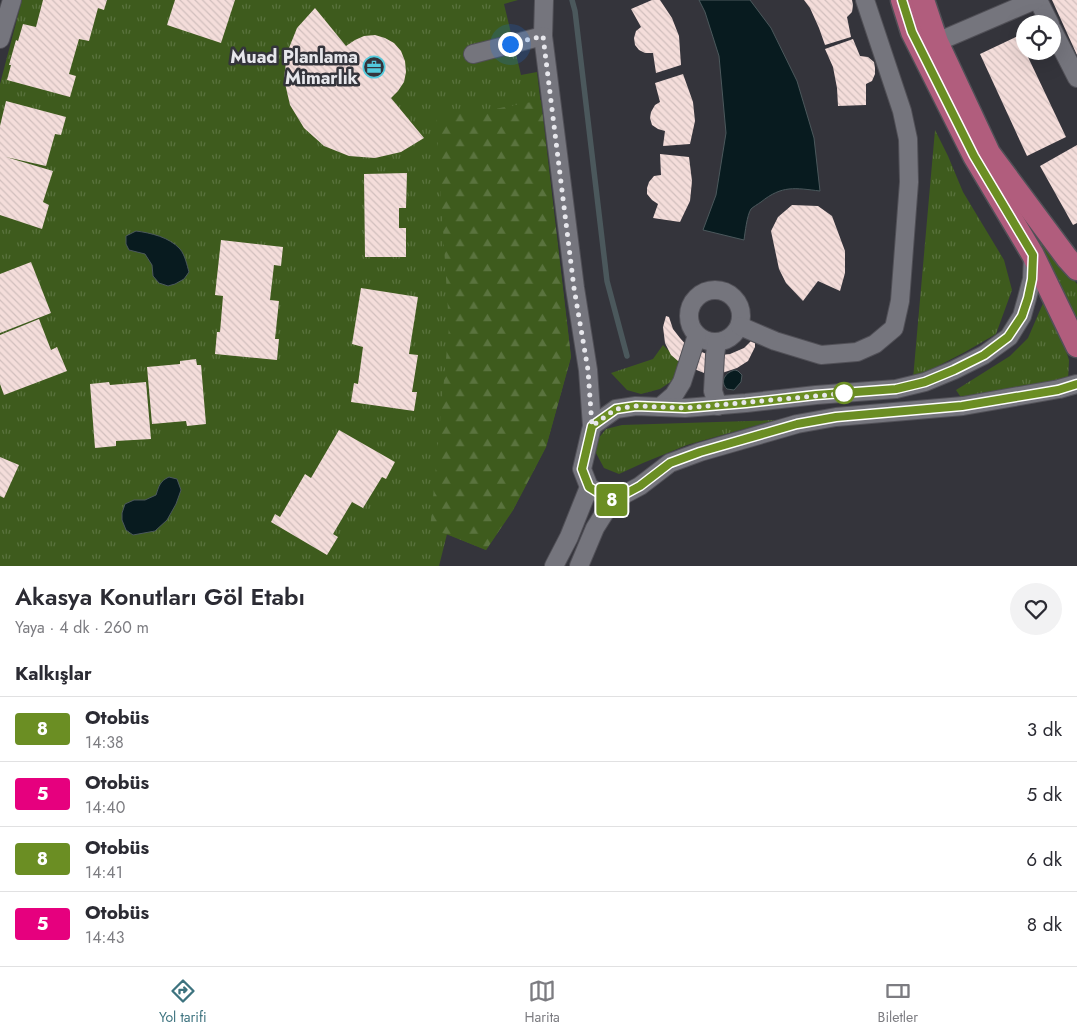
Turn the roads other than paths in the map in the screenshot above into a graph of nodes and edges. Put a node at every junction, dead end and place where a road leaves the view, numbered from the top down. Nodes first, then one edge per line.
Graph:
1 (12, 0) edge
2 (544, 0) edge
3 (865, 0) edge
4 (902, 0) edge
5 (923, 0) edge
6 (1037, 0) edge
7 (1045, 15) edge
8 (543, 36) junction
9 (0, 39) edge
10 (937, 42) junction
11 (1061, 47) edge
12 (473, 54) dead end
13 (1077, 78) edge
14 (1033, 255) junction
15 (1077, 269) edge
16 (740, 326) junction
17 (697, 335) junction
18 (717, 342) junction
19 (1077, 346) edge
20 (1077, 384) edge
21 (718, 406) junction
22 (660, 407) junction
23 (592, 426) junction
24 (589, 487) junction
25 (612, 501) junction
26 (554, 566) edge
27 (579, 566) edge

1 - 9 street
2 - 8 street
3 - 16 street
4 - 14 main road
5 - 10 main road
6 - 7 street
6 - 10 street
8 - 12 street
8 - 23 street
10 - 15 main road
11 - 13 street
14 - 19 main road
14 - 21 street
16 - 17 street
16 - 18 street
17 - 18 street
17 - 22 street
18 - 21 street
20 - 25 street
21 - 22 street
22 - 23 street
23 - 24 street
24 - 25 street
24 - 26 street
25 - 27 street

